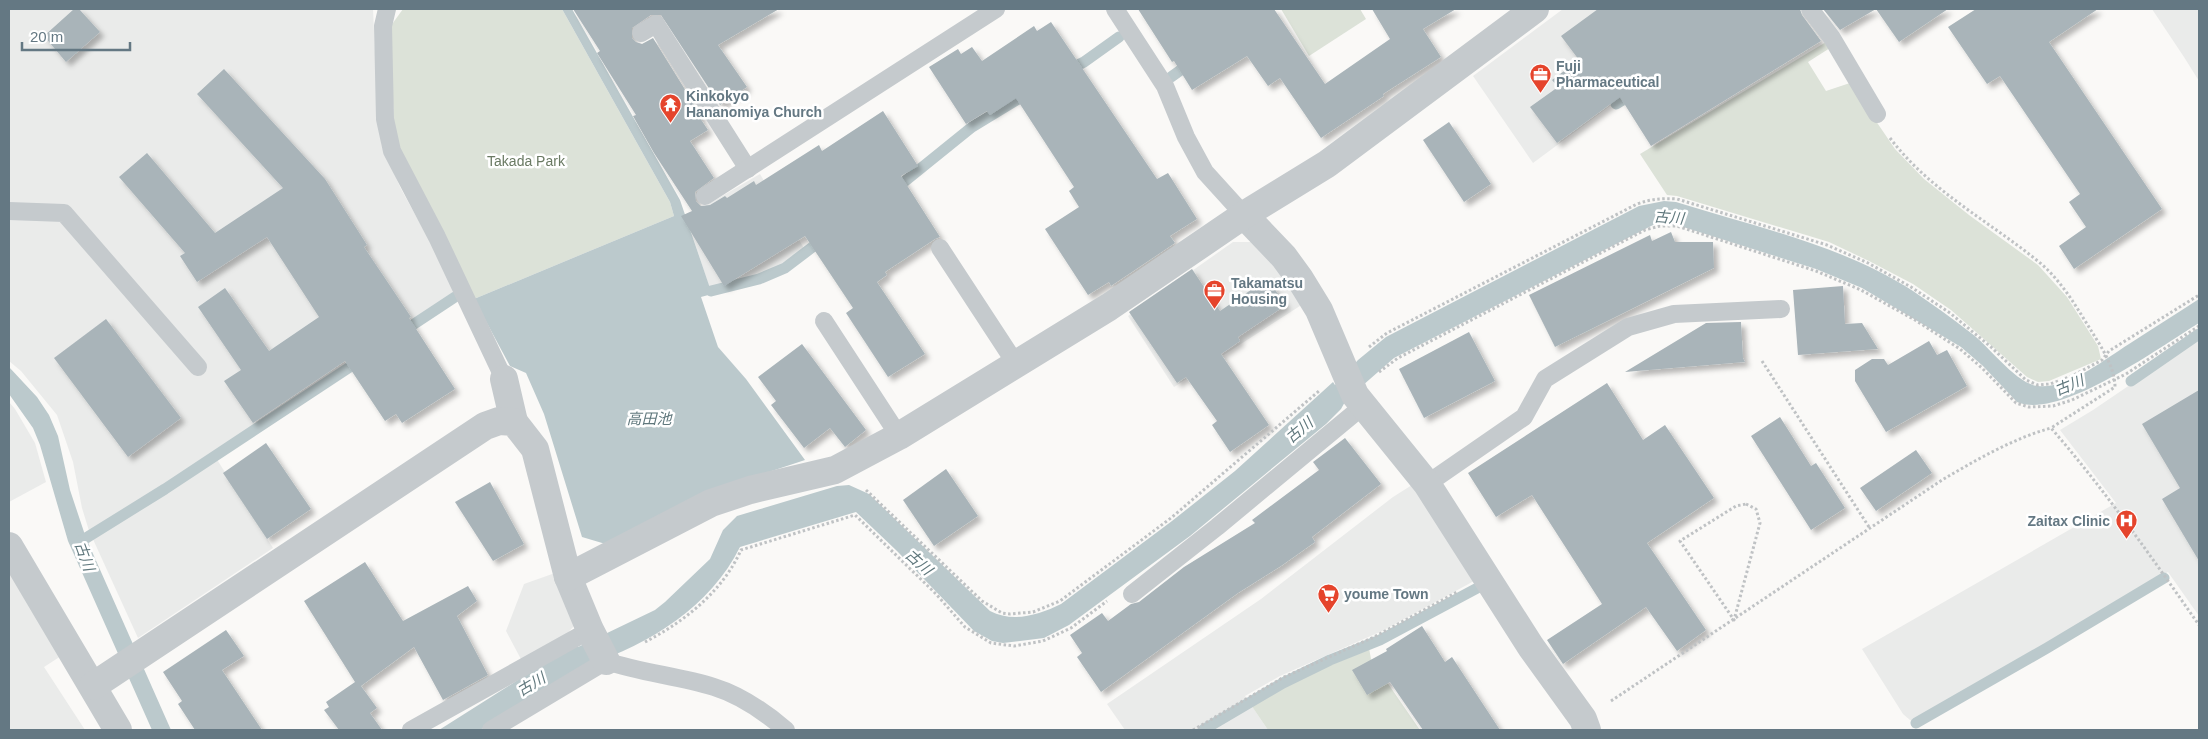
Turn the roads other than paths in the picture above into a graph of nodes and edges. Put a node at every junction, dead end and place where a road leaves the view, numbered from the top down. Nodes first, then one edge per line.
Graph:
1 (387, 9) edge
2 (996, 9) edge
3 (1115, 9) edge
4 (1535, 9) edge
5 (1810, 9) edge
6 (641, 33) dead end
7 (1877, 114) road end
8 (748, 169) junction
9 (705, 196) dead end
10 (9, 211) edge
11 (1244, 215) junction
12 (940, 248) dead end
13 (1781, 309) dead end
14 (824, 322) dead end
15 (1016, 364) junction
16 (198, 366) dead end
17 (504, 379) joint
18 (1359, 400) junction
19 (514, 422) junction
20 (900, 436) junction
21 (1428, 484) junction
22 (9, 546) edge
23 (568, 577) junction
24 (1132, 594) road end
25 (598, 648) junction
26 (93, 686) junction
27 (1585, 725) edge
28 (118, 730) edge
29 (411, 730) edge
30 (491, 730) edge
31 (786, 730) edge

1 - 17 lane
2 - 8 lane
3 - 11 lane
4 - 11 street
5 - 7 lane
6 - 8 lane
8 - 9 lane
10 - 16 lane
11 - 15 street
11 - 18 street
12 - 15 lane
13 - 21 lane
14 - 20 lane
15 - 20 street
17 - 19 street
18 - 21 street
18 - 24 lane
19 - 23 street
19 - 26 street
20 - 23 street
21 - 27 street
22 - 26 street
23 - 25 street
25 - 29 lane
25 - 30 lane
25 - 31 lane
26 - 28 street

